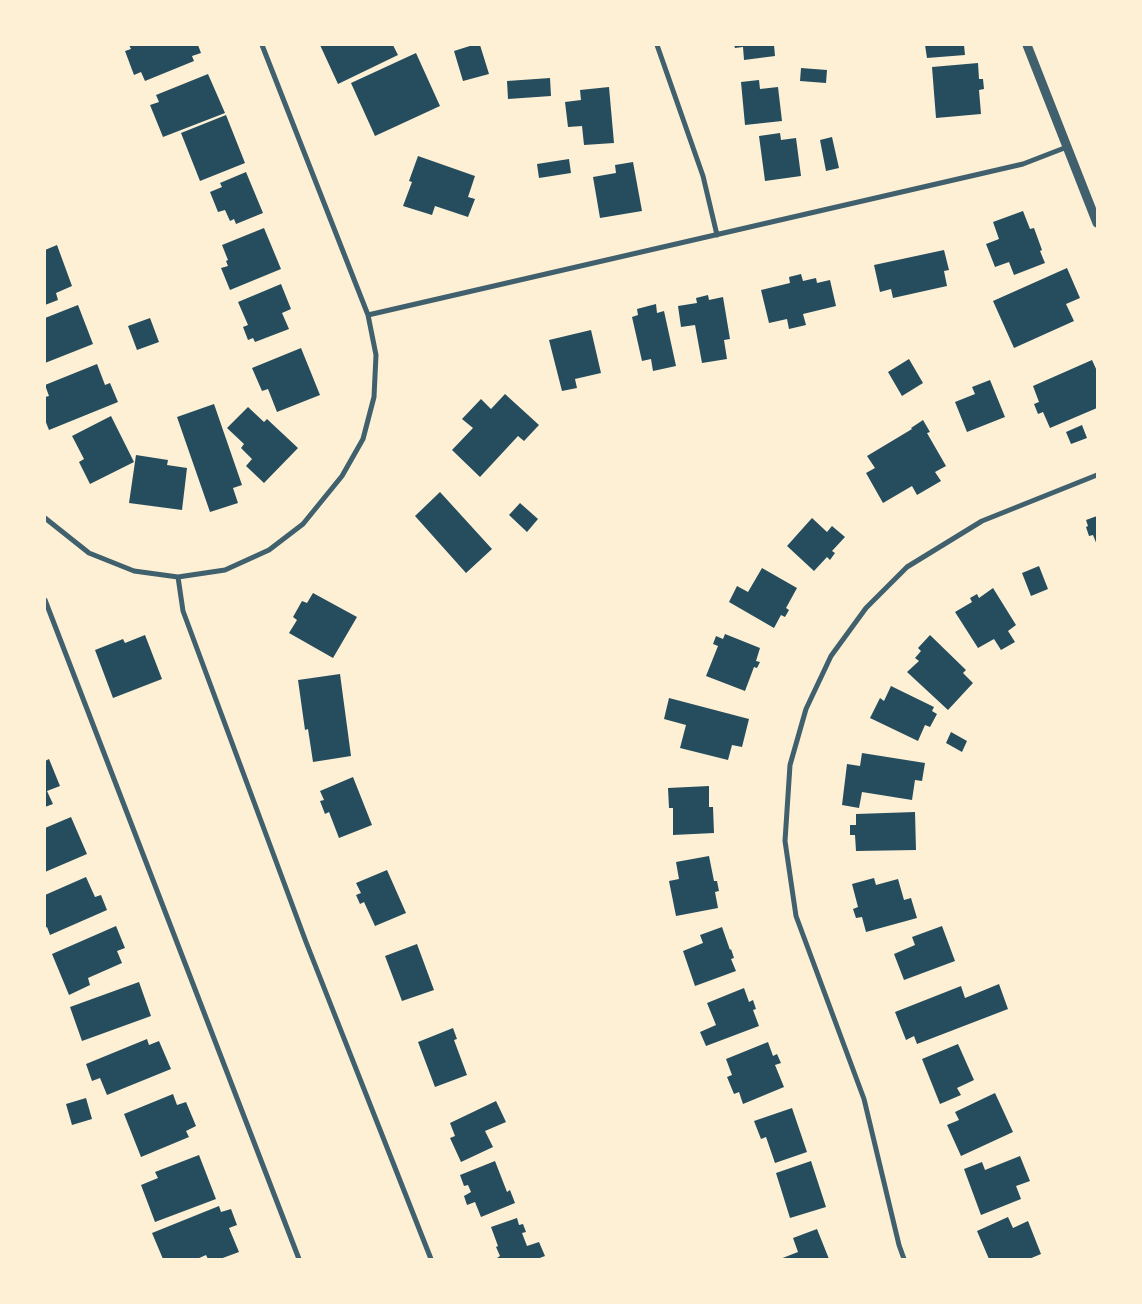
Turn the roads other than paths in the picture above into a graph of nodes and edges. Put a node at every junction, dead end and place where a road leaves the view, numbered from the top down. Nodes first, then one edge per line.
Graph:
1 (262, 45) edge
2 (657, 45) edge
3 (1027, 45) edge
4 (1067, 147) junction
5 (1097, 223) edge
6 (717, 235) junction
7 (368, 315) junction
8 (1097, 475) edge
9 (45, 518) edge
10 (178, 577) junction
11 (45, 600) edge
12 (298, 1259) edge
13 (431, 1259) edge
14 (904, 1259) edge

1 - 7 street
2 - 6 street
3 - 4 street
4 - 5 street
4 - 6 street
6 - 7 street
7 - 10 street
8 - 14 street
9 - 10 street
10 - 13 street
11 - 12 street

